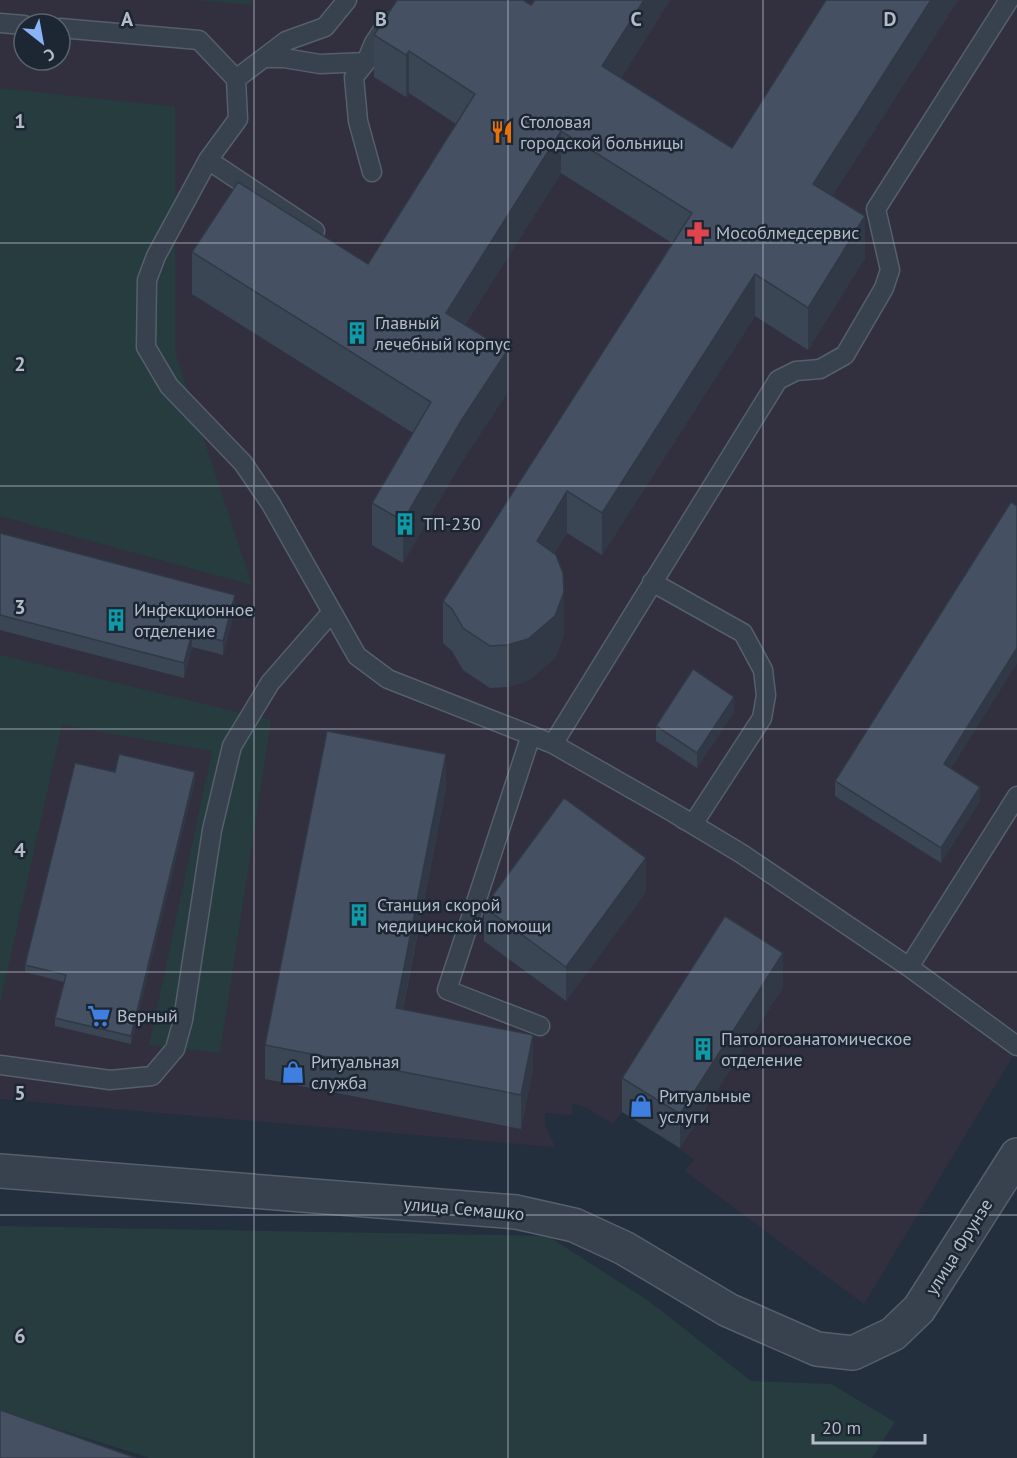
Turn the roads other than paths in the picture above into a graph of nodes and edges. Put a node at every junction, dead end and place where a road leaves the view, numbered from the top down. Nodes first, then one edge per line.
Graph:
1 (347, 0) edge
2 (1009, 0) edge
3 (391, 18) edge
4 (72, 29) edge
5 (264, 58) junction
6 (366, 62) junction
7 (236, 79) junction
8 (208, 160) junction
9 (372, 172) dead end
10 (330, 241) edge
11 (652, 582) junction
12 (332, 613) junction
13 (531, 735) junction
14 (554, 744) junction
15 (1017, 796) edge
16 (674, 813) junction
17 (909, 967) junction
18 (540, 1026) dead end
19 (1017, 1046) edge
20 (0, 1065) edge
21 (1017, 1155) edge
22 (0, 1171) edge
23 (893, 1334) joint

1 - 5 lane
2 - 11 lane
3 - 6 lane
4 - 7 lane
5 - 6 lane
5 - 7 lane
6 - 9 lane
7 - 8 lane
8 - 10 lane
8 - 12 lane
11 - 14 lane
11 - 16 lane
12 - 13 lane
12 - 20 lane
13 - 14 lane
13 - 18 lane
14 - 16 lane
15 - 17 lane
16 - 17 lane
17 - 19 lane
21 - 23 street, улица Фрунзе
22 - 23 street, улица Семашко

